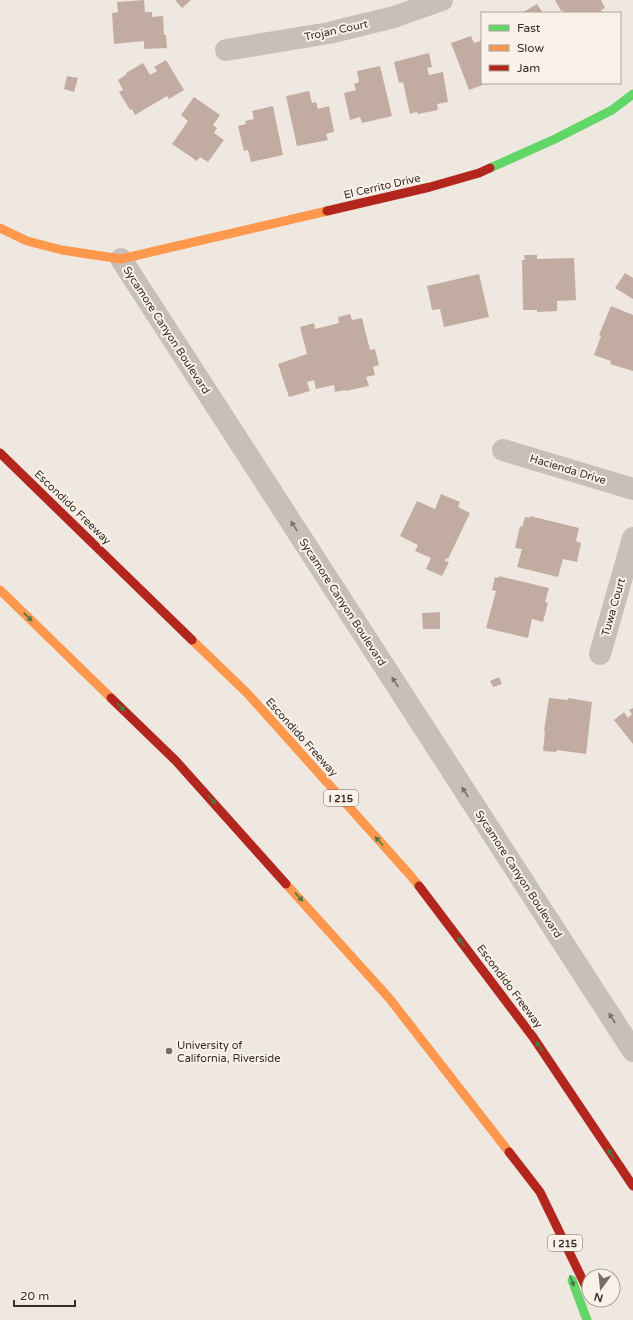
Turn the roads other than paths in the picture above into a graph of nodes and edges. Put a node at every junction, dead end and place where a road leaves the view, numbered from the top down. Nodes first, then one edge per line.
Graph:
1 (442, 0) edge
2 (226, 50) dead end
3 (633, 94) edge
4 (0, 228) edge
5 (121, 259) junction
6 (503, 450) dead end
7 (0, 453) edge
8 (633, 489) edge
9 (633, 538) edge
10 (0, 590) edge
11 (600, 654) dead end
12 (633, 1051) edge
13 (633, 1186) edge
14 (540, 1192) junction
15 (581, 1277) edge
16 (586, 1320) edge

1 - 2 street, Trojan Court
3 - 5 main road, El Cerrito Drive
4 - 5 main road, Sycamore Canyon Boulevard
12 -> 5 street, Sycamore Canyon Boulevard
6 - 8 street, Hacienda Drive
13 -> 7 main road, Escondido Freeway / I 215
9 - 11 street, Tuwa Court
10 -> 14 main road, I 215
14 - 15 main road, I 215
14 -> 16 main road

